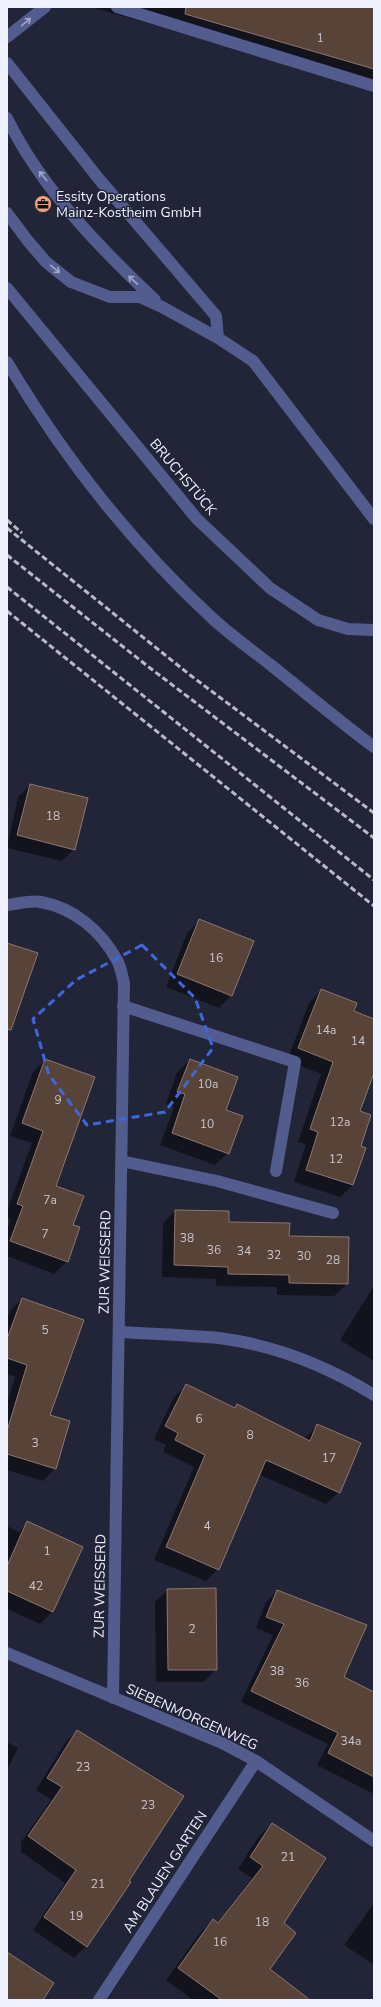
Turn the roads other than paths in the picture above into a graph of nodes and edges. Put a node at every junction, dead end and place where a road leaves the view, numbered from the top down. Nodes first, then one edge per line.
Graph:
1 (45, 7) edge
2 (117, 7) edge
3 (7, 37) edge
4 (7, 63) edge
5 (374, 86) edge
6 (7, 118) edge
7 (7, 213) edge
8 (7, 288) edge
9 (162, 307) junction
10 (218, 338) junction
11 (7, 362) edge
12 (374, 519) edge
13 (374, 630) edge
14 (374, 747) edge
15 (7, 905) edge
16 (123, 1006) junction
17 (121, 1161) junction
18 (276, 1171) dead end
19 (333, 1213) dead end
20 (119, 1332) junction
21 (374, 1395) edge
22 (7, 1654) edge
23 (114, 1698) junction
24 (256, 1761) junction
25 (374, 1841) edge
26 (99, 2000) edge

3 -> 1 street
2 - 5 street
4 - 10 street
9 -> 6 street
7 -> 9 street
8 - 13 street, BRUCHSTÜCK
9 - 10 street
10 - 12 street
11 - 14 street
15 - 16 street, ZUR WEISSERD
16 - 17 street, ZUR WEISSERD
16 - 18 street
17 - 19 street
17 - 20 street, ZUR WEISSERD
20 - 21 street
20 - 23 street, ZUR WEISSERD
22 - 23 street, SIEBENMORGENWEG
23 - 24 street, SIEBENMORGENWEG
24 - 25 street, SIEBENMORGENWEG
24 - 26 street, AM BLAUEN GARTEN

